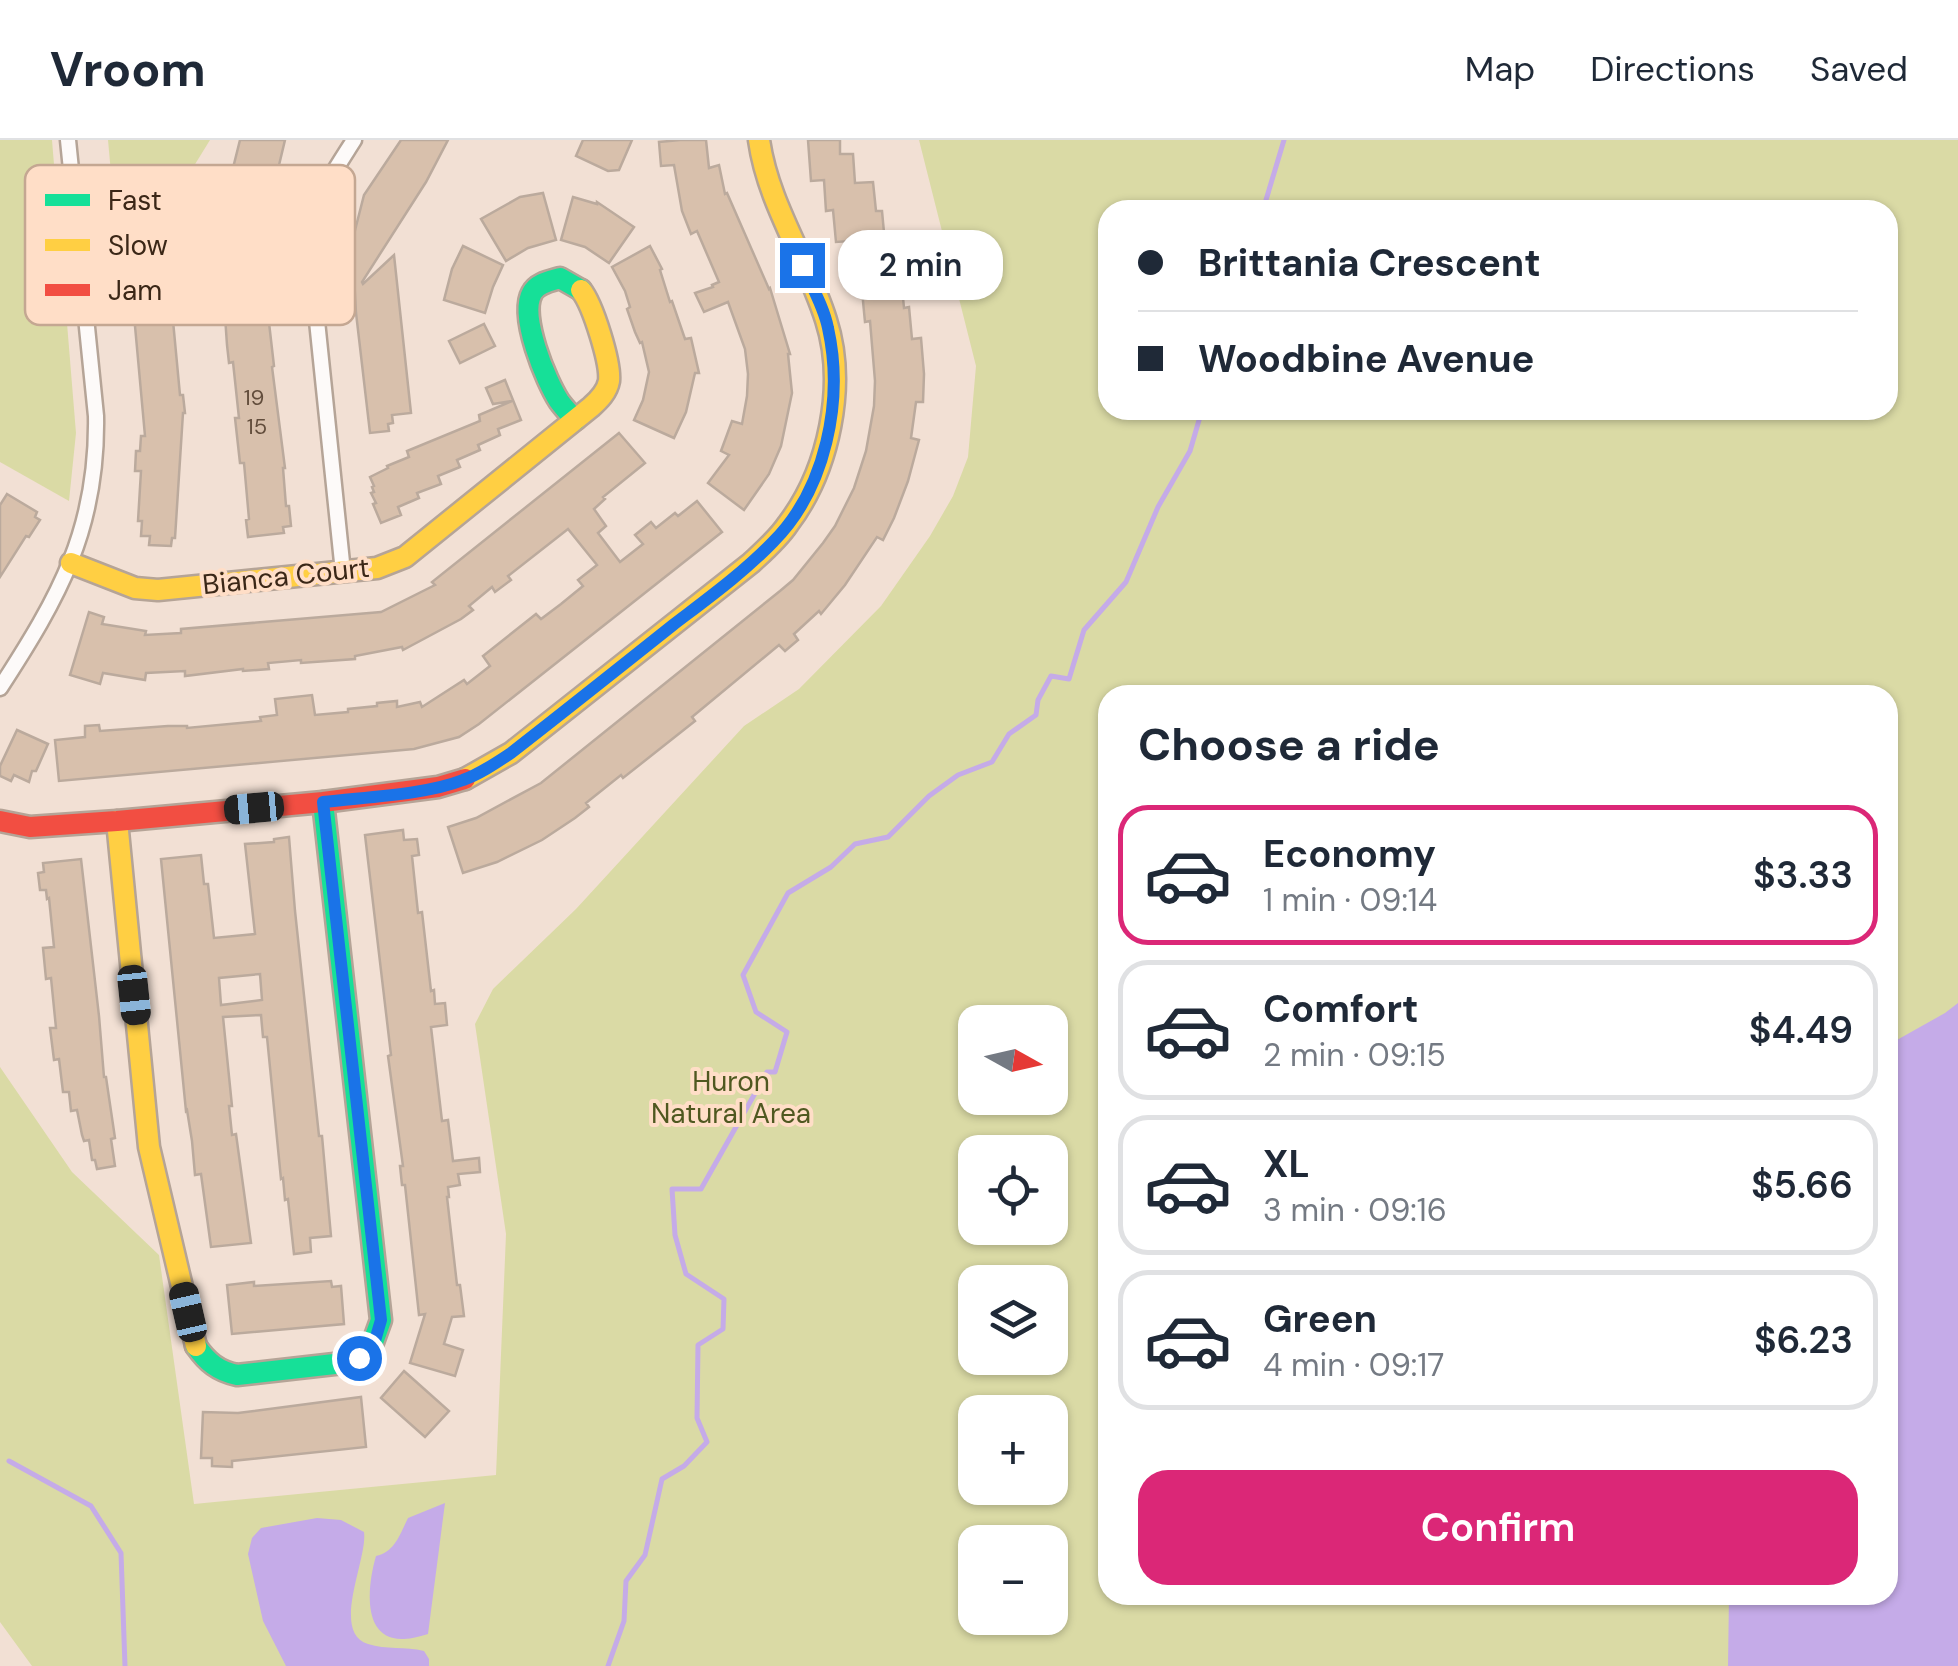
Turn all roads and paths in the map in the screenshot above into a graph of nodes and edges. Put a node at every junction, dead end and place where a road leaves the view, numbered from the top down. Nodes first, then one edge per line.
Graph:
1 (68, 140) edge
2 (354, 140) edge
3 (759, 140) edge
4 (71, 165) edge
5 (338, 165) edge
6 (87, 325) edge
7 (317, 325) edge
8 (575, 420) junction
9 (71, 563) junction
10 (342, 572) junction
11 (0, 688) edge
12 (323, 802) junction
13 (0, 821) edge
14 (117, 821) junction

1 - 4 street
2 - 5 street
3 - 12 street
6 - 9 street
7 - 10 street
8 - 8 street, Bianca Court
8 - 10 street, Bianca Court
9 - 10 street, Bianca Court
9 - 11 street
12 - 14 street
12 - 14 street
13 - 14 street

